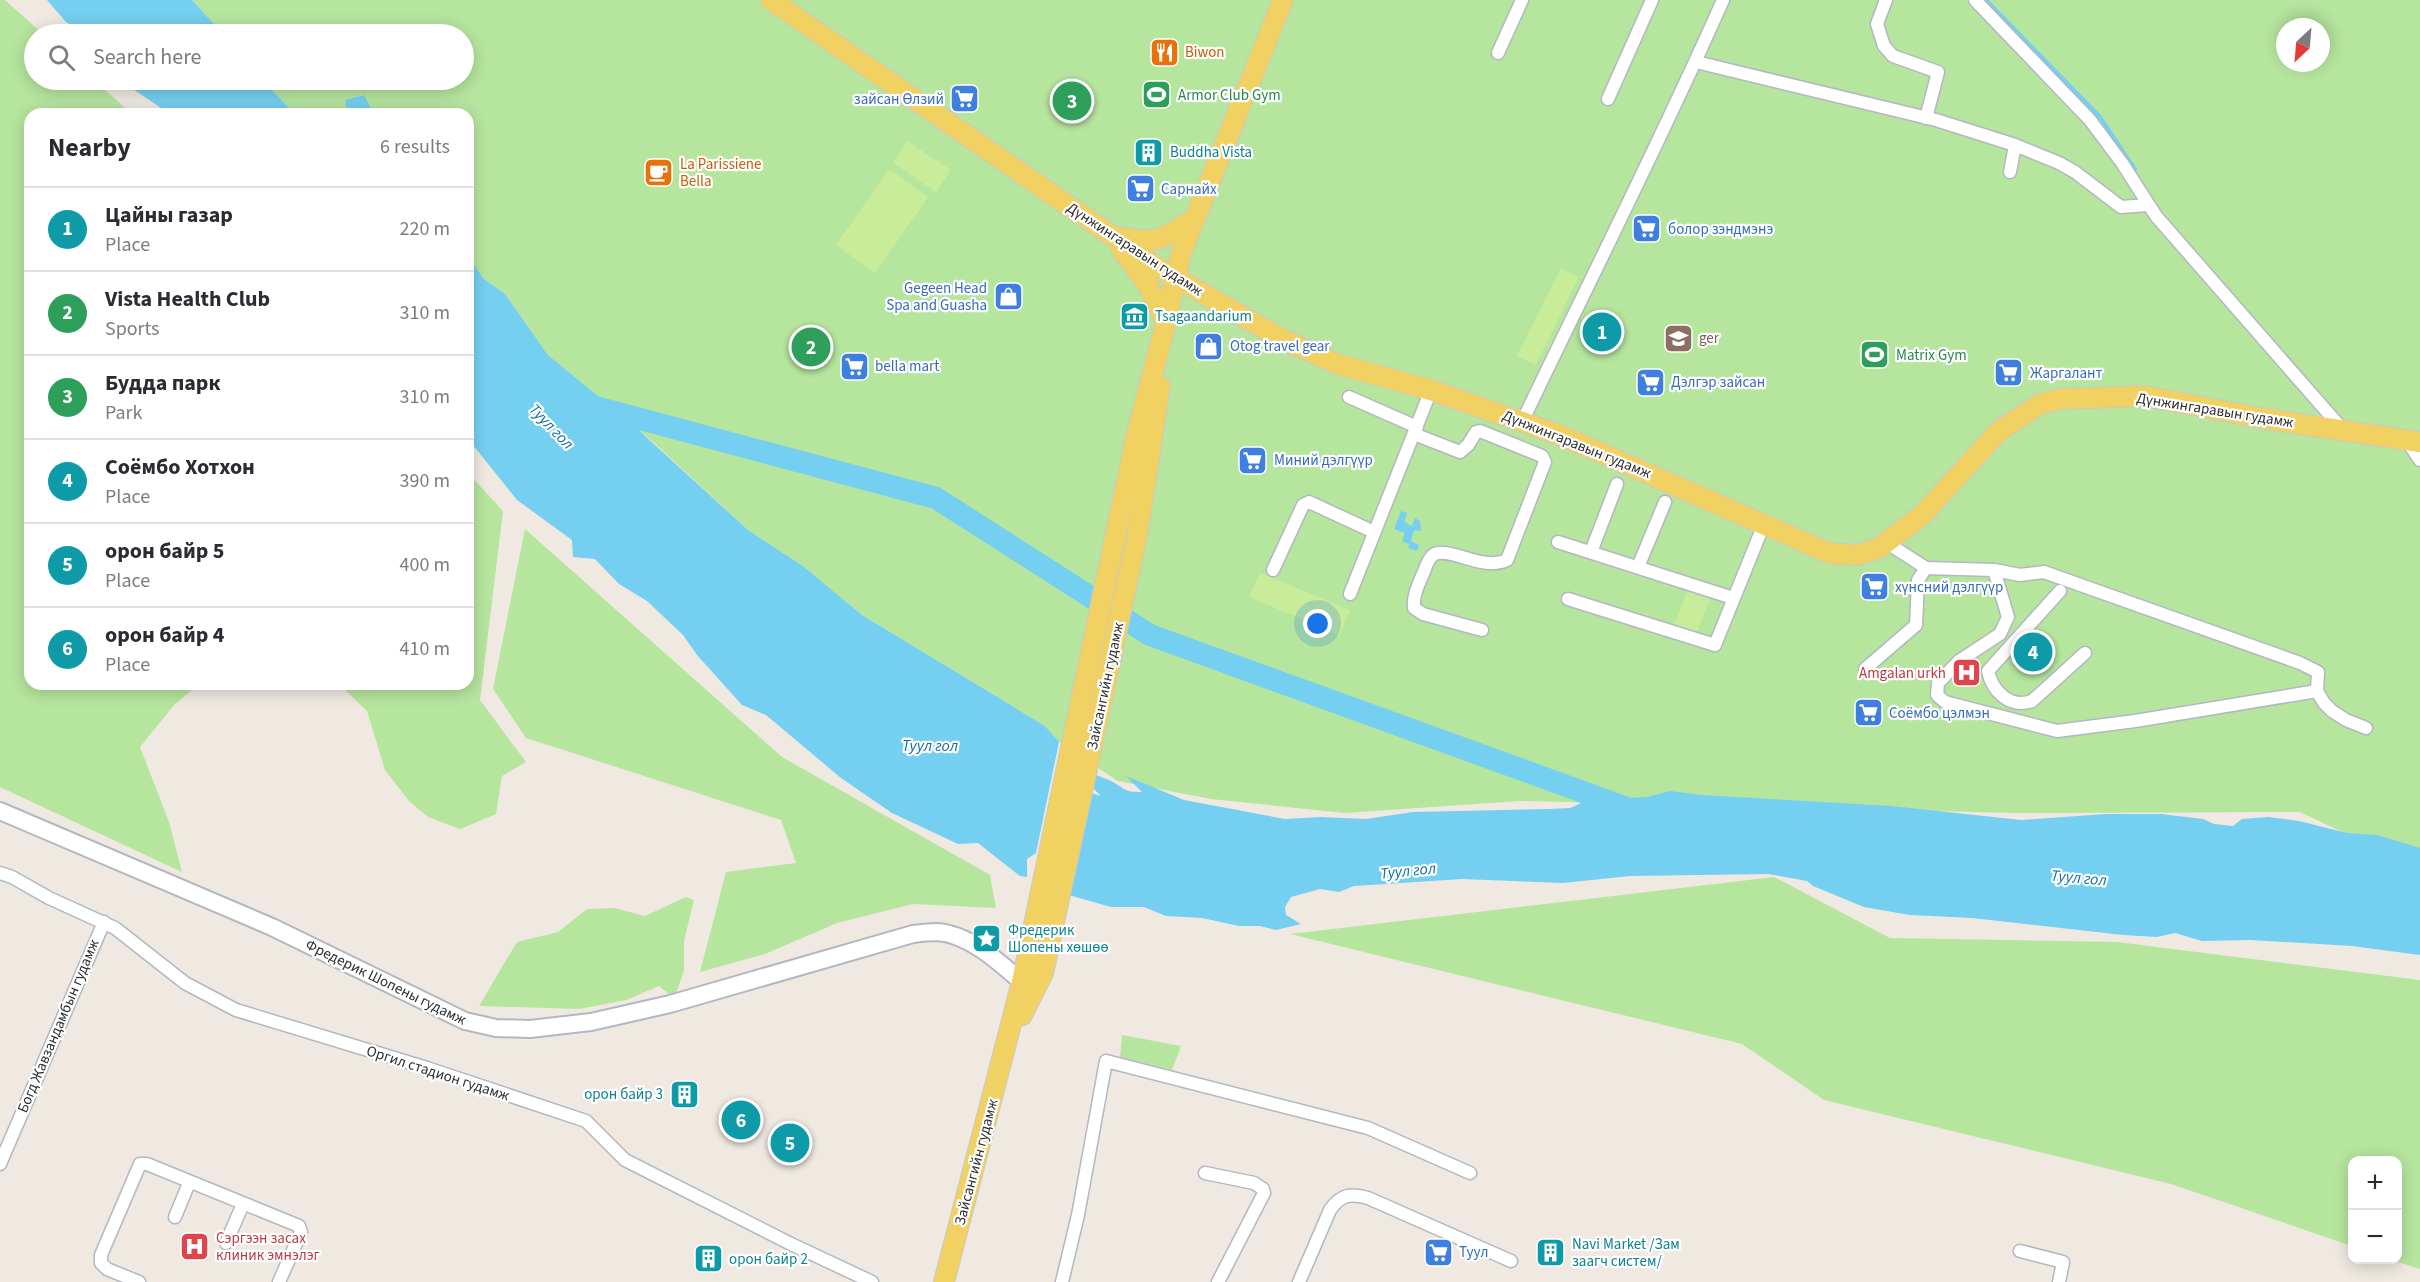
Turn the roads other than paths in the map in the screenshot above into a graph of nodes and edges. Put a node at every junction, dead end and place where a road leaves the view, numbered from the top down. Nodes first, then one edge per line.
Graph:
1 (771, 0) edge
2 (1283, 0) edge
3 (1522, 0) edge
4 (1652, 0) edge
5 (1723, 0) edge
6 (1886, 0) edge
7 (1975, 0) edge
8 (1498, 53) dead end
9 (1696, 62) junction
10 (1608, 99) dead end
11 (1926, 118) junction
12 (2015, 145) junction
13 (2010, 172) dead end
14 (2148, 205) junction
15 (1192, 220) junction
16 (1113, 236) junction
17 (1176, 278) junction
18 (1167, 322) junction
19 (1431, 390) junction
20 (1349, 397) dead end
21 (1523, 420) junction
22 (2343, 430) junction
23 (1415, 431) junction
24 (2414, 441) edge
25 (2420, 460) edge
26 (1617, 484) dead end
27 (1665, 502) dead end
28 (1764, 524) junction
29 (1374, 532) junction
30 (1889, 541) junction
31 (1558, 542) dead end
32 (1591, 552) junction
33 (1638, 567) junction
34 (1926, 568) junction
35 (1273, 570) dead end
36 (1994, 570) junction
37 (2060, 591) dead end
38 (1350, 594) dead end
39 (1733, 598) junction
40 (1568, 599) dead end
41 (1482, 630) dead end
42 (2085, 653) dead end
43 (1865, 669) dead end
44 (2317, 691) junction
45 (2366, 728) dead end
46 (0, 812) edge
47 (0, 873) edge
48 (104, 922) junction
49 (1041, 935) junction
50 (1022, 982) junction
51 (1008, 1041) junction
52 (0, 1164) edge
53 (1205, 1173) dead end
54 (1470, 1173) dead end
55 (189, 1183) junction
56 (243, 1204) junction
57 (175, 1217) dead end
58 (226, 1243) dead end
59 (2020, 1251) dead end
60 (1511, 1261) dead end
61 (1063, 1279) edge
62 (139, 1282) edge
63 (279, 1282) edge
64 (872, 1282) edge
65 (944, 1282) edge
66 (1076, 1282) edge
67 (1218, 1282) edge
68 (1299, 1282) edge
69 (2059, 1282) edge

1 - 16 main road, Дүнжингаравын гудамж
2 - 15 main road, Зайсангийн гудамж
3 - 8 street
4 - 10 street
5 - 9 street
6 - 11 street
7 - 14 street
9 - 11 street
9 - 21 street
11 - 12 street
12 - 13 street
12 - 14 street
14 - 22 street
15 - 16 main road
15 - 17 main road, Зайсангийн гудамж
16 - 17 main road, Дүнжингаравын гудамж
16 - 18 main road
17 - 18 main road, Зайсангийн гудамж
17 - 19 main road, Дүнжингаравын гудамж
18 - 49 main road, Зайсангийн гудамж
18 - 49 main road, Зайсангийн гудамж
19 - 21 main road, Дүнжингаравын гудамж
19 - 23 street
20 - 23 street
21 - 28 main road, Дүнжингаравын гудамж
22 - 24 main road, Дүнжингаравын гудамж
22 - 30 main road, Дүнжингаравын гудамж
23 - 29 street
23 - 41 street
24 - 25 street
26 - 32 street
27 - 33 street
28 - 30 main road, Дүнжингаравын гудамж
28 - 39 street
29 - 35 street
29 - 38 street
30 - 34 street
31 - 32 street
32 - 33 street
33 - 39 street
34 - 36 street
34 - 43 street
36 - 44 street
36 - 44 street
37 - 42 street
39 - 40 street
44 - 45 street
46 - 50 street, Фредерик Шопены гудамж
47 - 48 street, Оргил стадион гудамж
48 - 52 street, Богд Жавзандамбын гудамж
48 - 64 street, Оргил стадион гудамж
49 - 50 main road, Зайсангийн гудамж
49 - 51 main road, Зайсангийн гудамж
50 - 51 main road, Зайсангийн гудамж
51 - 65 main road, Зайсангийн гудамж
53 - 67 street
54 - 61 street
55 - 56 street
55 - 57 street
55 - 62 street
56 - 58 street
56 - 63 street
59 - 69 street
60 - 68 street
61 - 66 street

